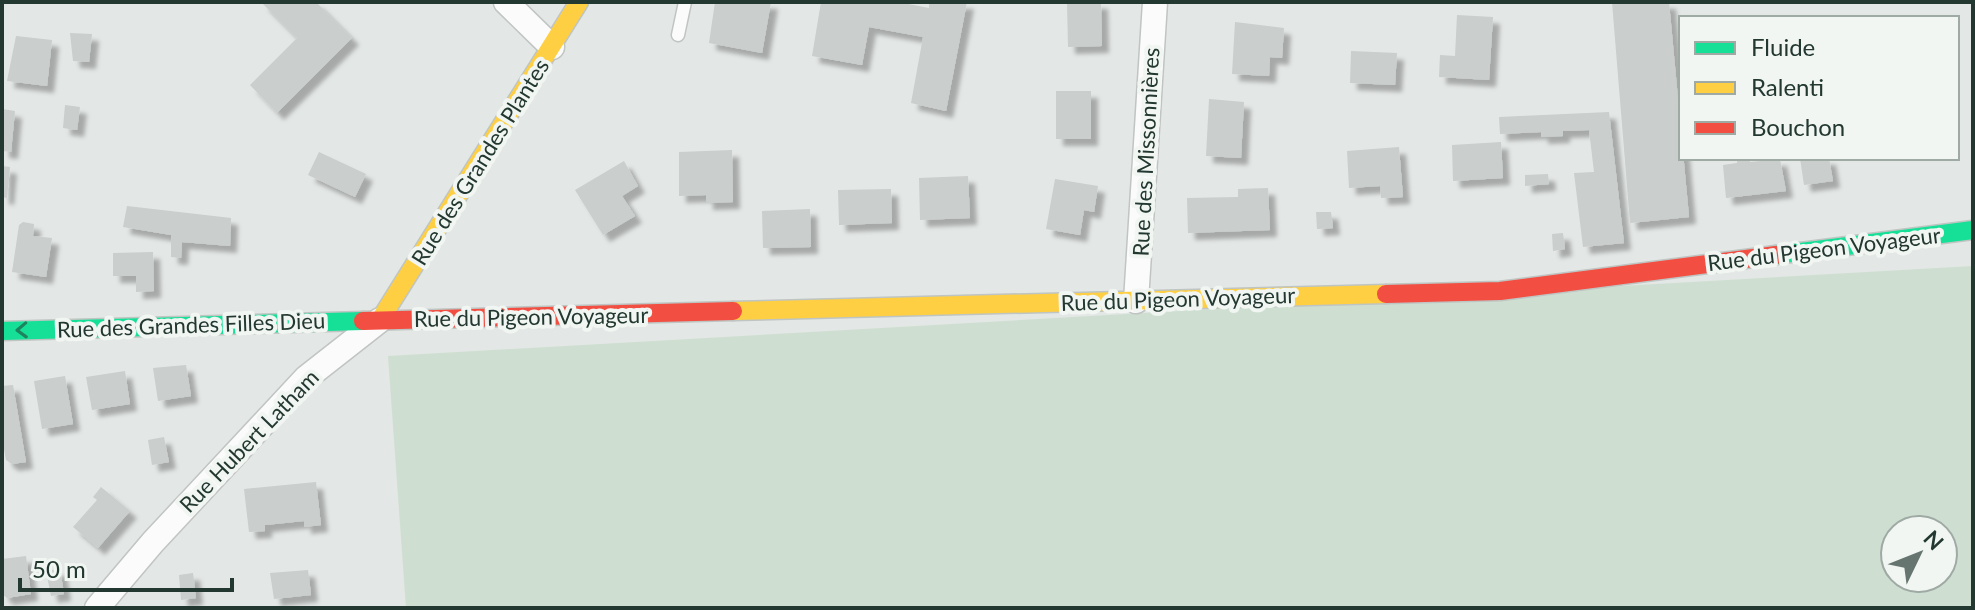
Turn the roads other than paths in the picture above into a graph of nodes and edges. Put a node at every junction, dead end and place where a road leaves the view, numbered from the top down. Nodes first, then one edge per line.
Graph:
1 (506, 2) edge
2 (579, 2) edge
3 (685, 2) edge
4 (1155, 2) edge
5 (678, 35) dead end
6 (552, 47) junction
7 (1973, 230) edge
8 (1136, 301) junction
9 (380, 320) junction
10 (2, 331) edge
11 (97, 608) edge

1 - 6 street
2 - 6 main road, Rue des Grandes Plantes
3 - 5 lane
4 - 8 street, Rue des Missonnières
6 - 9 main road, Rue des Grandes Plantes
7 - 8 main road, Rue du Pigeon Voyageur
8 - 9 main road, Rue du Pigeon Voyageur
9 -> 10 main road, Rue des Grandes Filles Dieu
9 - 11 street, Rue Hubert Latham

